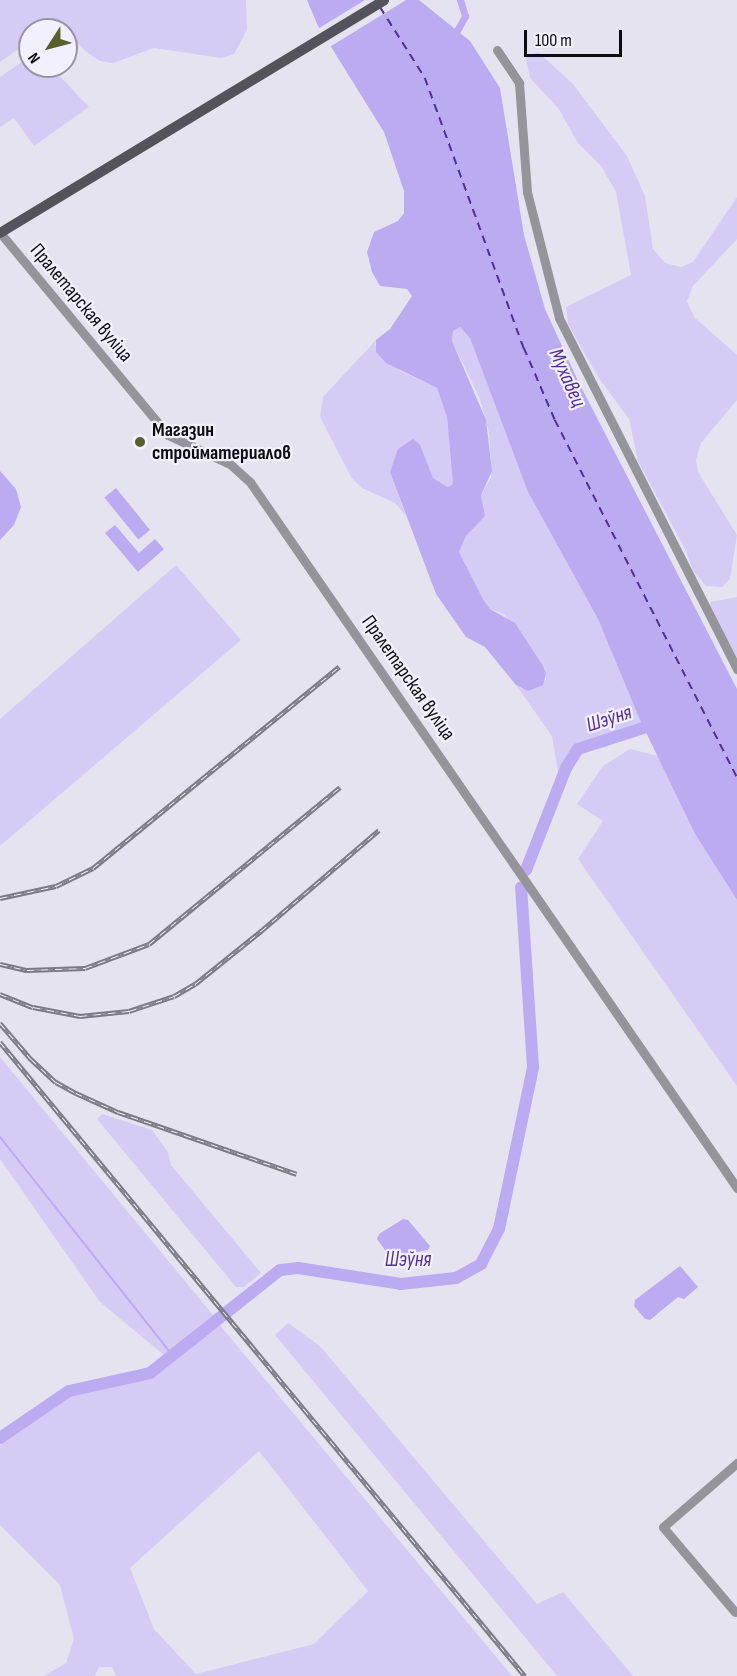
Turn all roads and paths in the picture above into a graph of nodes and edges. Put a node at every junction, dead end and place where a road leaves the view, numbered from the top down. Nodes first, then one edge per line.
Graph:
1 (384, 0) edge
2 (497, 50) dead end
3 (1, 234) edge
4 (737, 669) edge
5 (737, 1188) edge
6 (737, 1462) edge
7 (735, 1612) dead end

1 - 3 main road, Пралетарская вуліца
2 - 4 street
3 - 5 street, Пралетарская вуліца
6 - 7 street

